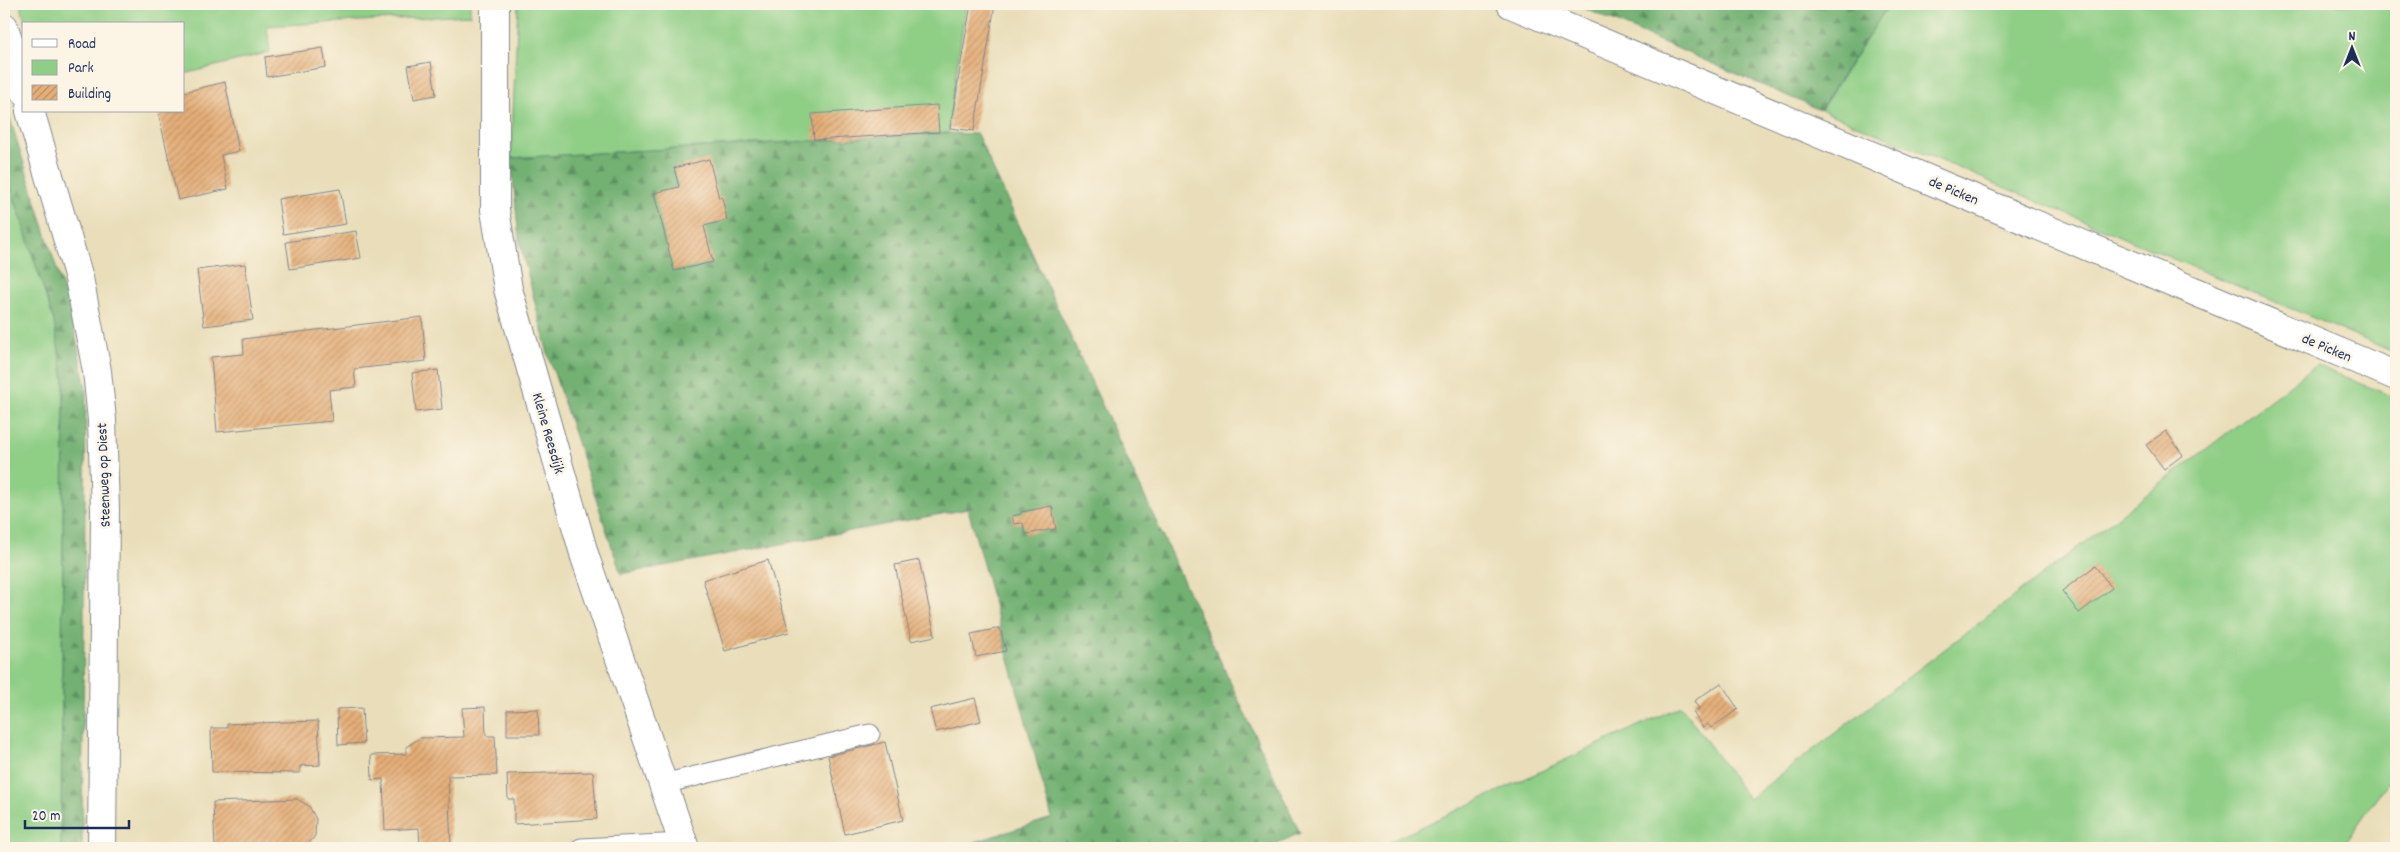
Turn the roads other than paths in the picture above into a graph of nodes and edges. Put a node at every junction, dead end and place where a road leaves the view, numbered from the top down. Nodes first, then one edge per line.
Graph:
1 (495, 4) edge
2 (1511, 4) edge
3 (4, 27) edge
4 (22, 86) edge
5 (30, 112) edge
6 (2396, 376) edge
7 (870, 734) dead end
8 (663, 784) junction
9 (684, 846) edge
10 (102, 848) edge
11 (581, 848) edge

1 - 8 street, Kleine Reesdijk
2 - 6 street, de Picken
3 - 4 street
5 - 10 street, Steenweg op Diest
7 - 8 lane
8 - 9 street, Kleine Reesdijk
9 - 11 lane

